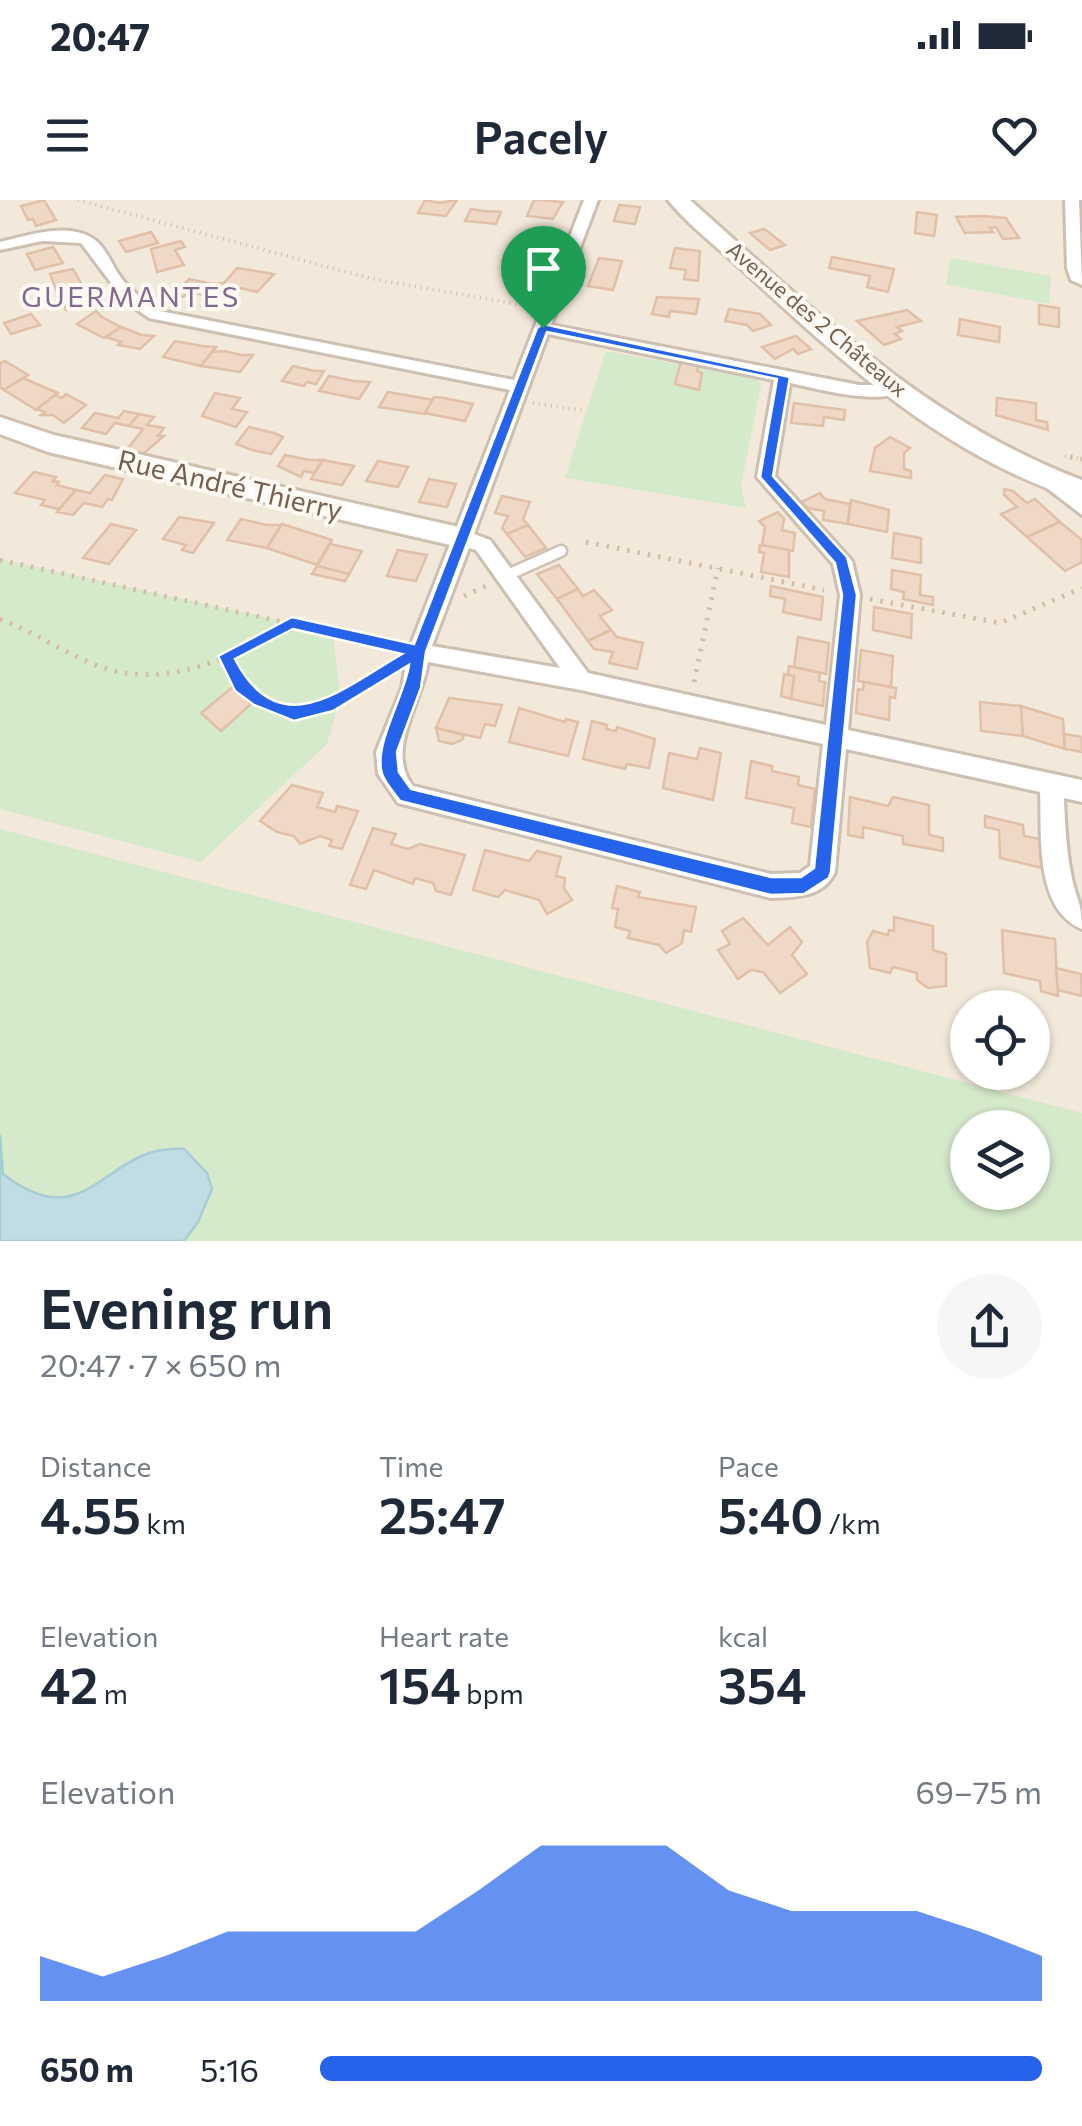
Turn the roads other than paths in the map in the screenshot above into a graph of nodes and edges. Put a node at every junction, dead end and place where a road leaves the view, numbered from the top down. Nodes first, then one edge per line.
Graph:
1 (590, 200) edge
2 (678, 200) edge
3 (1072, 200) edge
4 (0, 246) edge
5 (1082, 280) edge
6 (547, 319) junction
7 (784, 377) junction
8 (898, 388) junction
9 (518, 394) junction
10 (0, 425) edge
11 (960, 431) junction
12 (1082, 477) edge
13 (1050, 480) junction
14 (1082, 490) edge
15 (1082, 508) edge
16 (463, 538) junction
17 (561, 551) dead end
18 (505, 576) junction
19 (419, 652) junction
20 (581, 681) junction
21 (837, 738) junction
22 (1051, 785) junction
23 (1082, 791) edge
24 (1082, 916) edge

1 - 6 street
2 - 8 main road, Avenue des 2 Châteaux
3 - 5 street
4 - 9 street
6 - 7 street
6 - 9 street
7 - 8 street
7 - 21 street
8 - 11 main road, Avenue des 2 Châteaux
9 - 16 street
10 - 16 main road, Rue André Thierry
11 - 12 main road, Avenue des 2 Châteaux
11 - 13 main road, Avenue des 2 Châteaux
13 - 14 main road, Avenue des 2 Châteaux
13 - 15 street
16 - 18 street
16 - 19 street
17 - 18 lane
18 - 20 street
19 - 20 street
19 - 21 street
20 - 21 street
21 - 22 street
22 - 23 street
22 - 24 street

